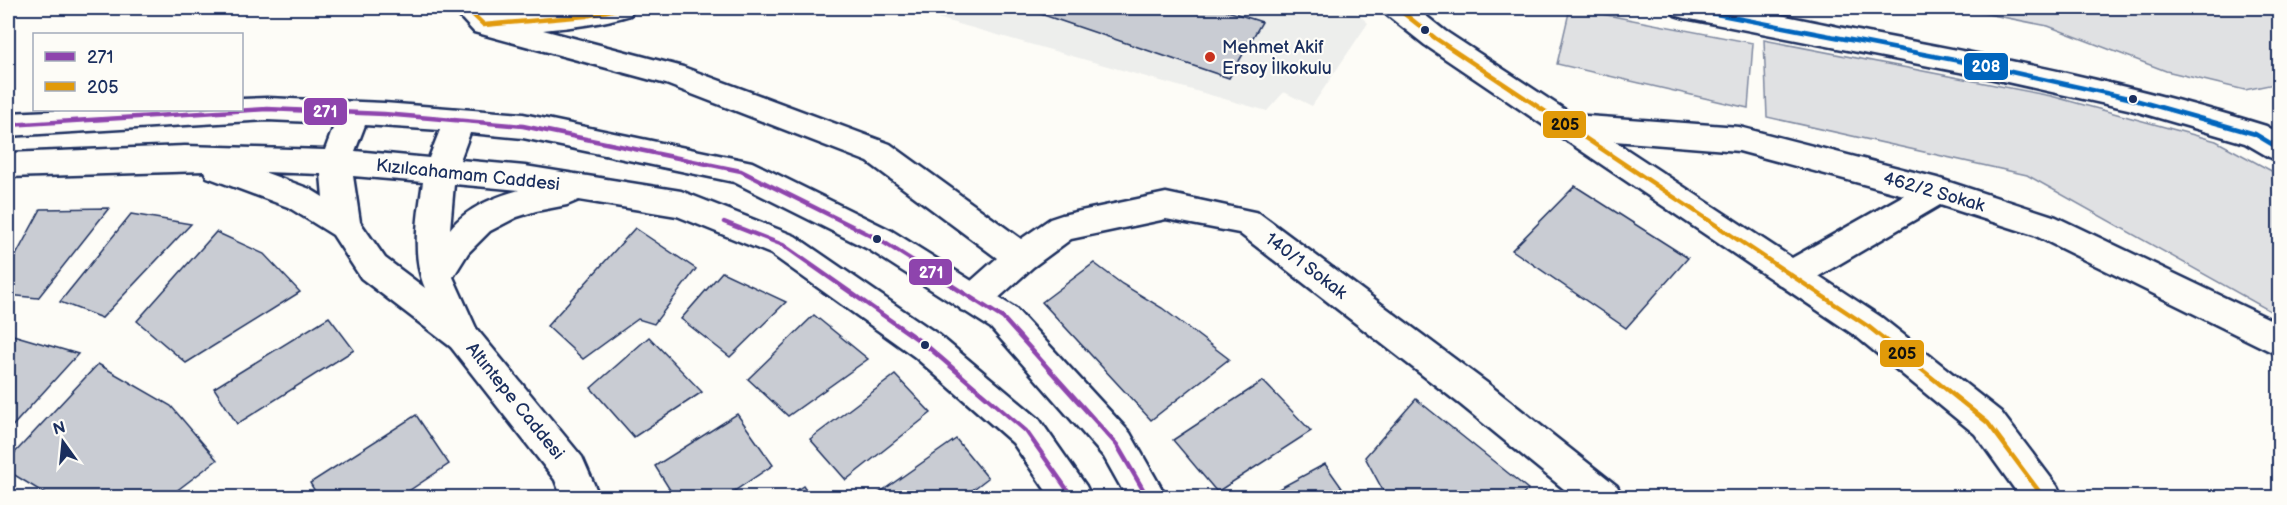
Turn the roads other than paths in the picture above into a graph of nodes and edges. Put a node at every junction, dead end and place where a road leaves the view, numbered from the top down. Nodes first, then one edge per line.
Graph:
1 (620, 8) edge
2 (1396, 8) edge
3 (1685, 8) edge
4 (475, 16) edge
5 (243, 110) edge
6 (235, 111) edge
7 (354, 113) junction
8 (459, 120) junction
9 (8, 125) edge
10 (1565, 125) junction
11 (2271, 137) edge
12 (185, 158) junction
13 (336, 162) junction
14 (8, 165) edge
15 (440, 171) junction
16 (588, 189) junction
17 (1938, 191) junction
18 (344, 226) junction
19 (1021, 257) junction
20 (436, 276) junction
21 (1792, 276) junction
22 (973, 300) junction
23 (463, 337) junction
24 (2280, 342) edge
25 (2038, 496) edge
26 (581, 498) edge
27 (1073, 498) edge
28 (1148, 498) edge
29 (1604, 498) edge

1 - 4 street
2 - 10 street
3 - 11 street
4 - 19 street
5 - 7 street
6 - 9 street
7 - 8 street
7 - 13 street
8 - 15 street
8 - 22 street
10 - 17 street, 462/2 Sokak
10 - 21 street
12 - 13 street, Kızılcahamam Caddesi
12 - 14 street, Kızılcahamam Caddesi
12 - 18 street
13 - 15 street, Kızılcahamam Caddesi
13 - 18 street
15 - 16 street, Kızılcahamam Caddesi
15 - 20 street
16 - 20 street
16 - 27 street, Kızılcahamam Caddesi
17 - 21 street
17 - 24 street, 462/2 Sokak
18 - 23 street
19 - 22 street, 140/1 Sokak
19 - 29 street, 140/1 Sokak
20 - 23 street
21 - 25 street
22 - 28 street
23 - 26 street, Altıntepe Caddesi

